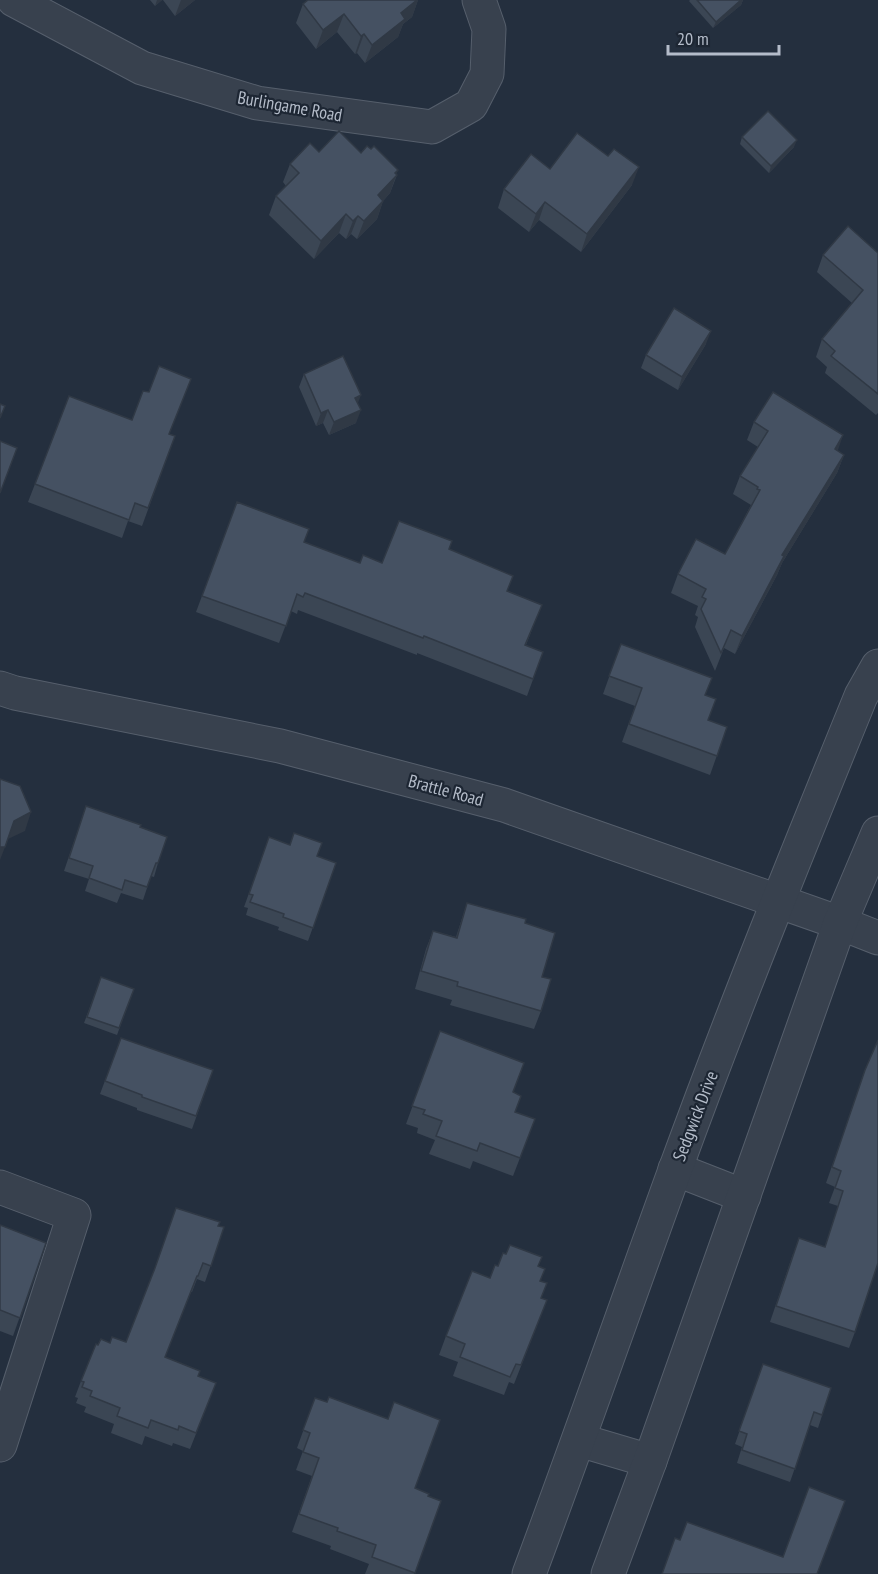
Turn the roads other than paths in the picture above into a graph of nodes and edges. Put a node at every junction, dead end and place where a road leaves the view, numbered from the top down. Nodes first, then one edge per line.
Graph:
1 (14, 0) edge
2 (479, 0) edge
3 (878, 666) edge
4 (0, 688) edge
5 (878, 833) edge
6 (777, 902) junction
7 (840, 923) junction
8 (878, 938) edge
9 (675, 1169) junction
10 (0, 1187) edge
11 (744, 1196) junction
12 (579, 1440) junction
13 (0, 1445) edge
14 (650, 1461) junction
15 (530, 1574) edge
16 (608, 1574) edge

1 - 2 street, Burlingame Road
3 - 6 street, Sedgwick Drive
4 - 6 street, Brattle Road
5 - 7 street
6 - 7 street, Brattle Road
6 - 9 street, Sedgwick Drive
7 - 8 street, Brattle Road
7 - 11 street
9 - 11 street
9 - 12 street, Sedgwick Drive
10 - 13 street
11 - 14 street
12 - 14 street
12 - 15 street, Sedgwick Drive
14 - 16 street

